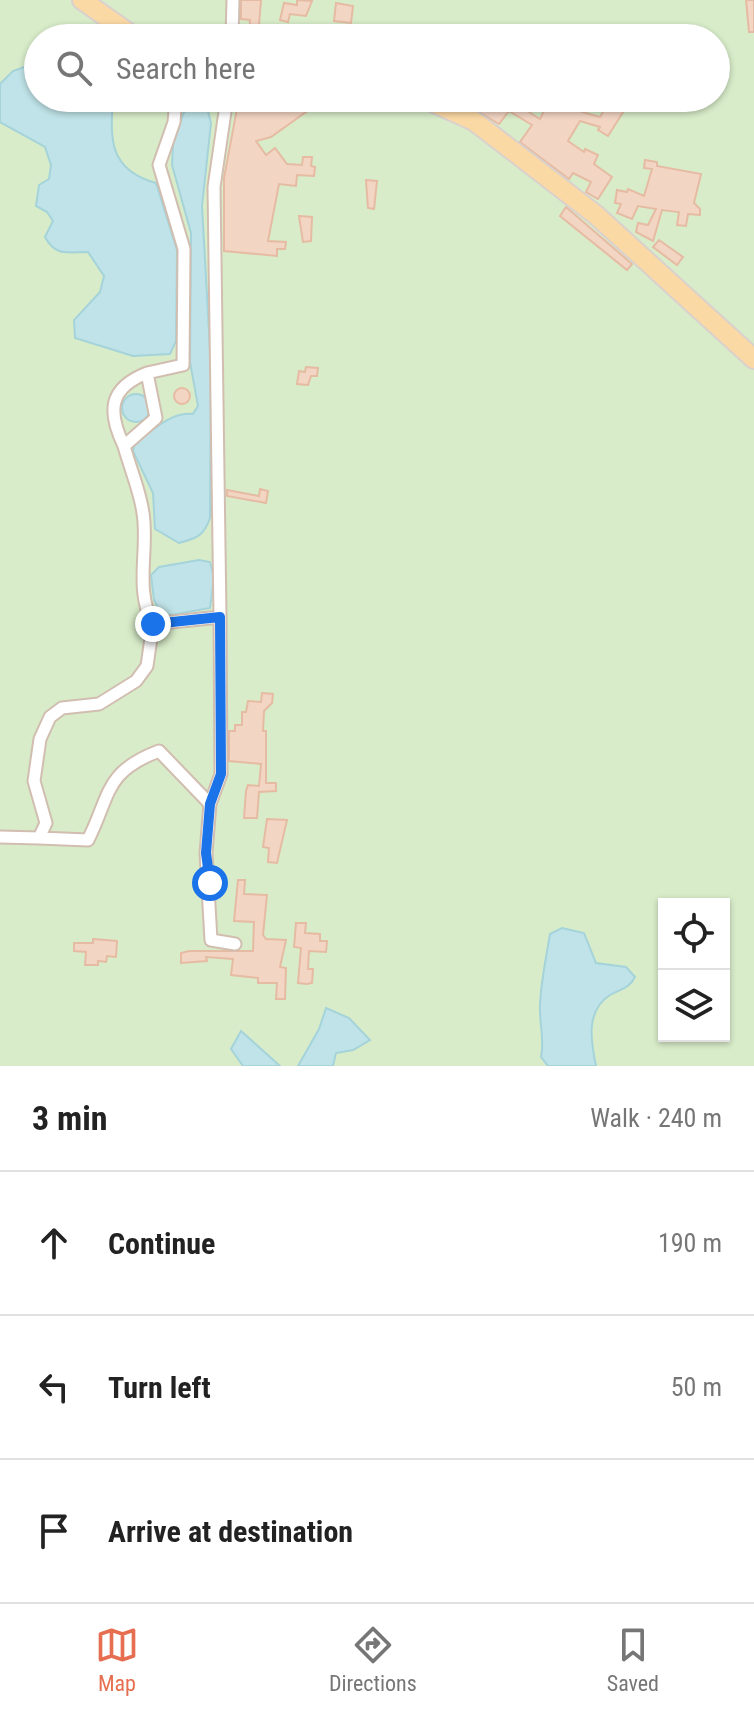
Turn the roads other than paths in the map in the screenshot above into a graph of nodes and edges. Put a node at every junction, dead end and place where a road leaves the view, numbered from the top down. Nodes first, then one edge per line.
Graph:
1 (82, 0) edge
2 (233, 0) edge
3 (116, 24) edge
4 (232, 24) edge
5 (175, 112) edge
6 (225, 112) edge
7 (454, 112) edge
8 (754, 359) edge
9 (147, 373) junction
10 (124, 446) junction
11 (220, 617) junction
12 (153, 624) junction
13 (210, 804) junction
14 (0, 837) edge
15 (39, 838) junction
16 (235, 944) dead end

1 - 3 main road
2 - 4 street
5 - 9 street
6 - 11 street
7 - 8 main road
9 - 10 street
9 - 10 street
10 - 12 street
11 - 12 street
11 - 13 street
12 - 15 street
13 - 15 street
13 - 16 street
14 - 15 street

